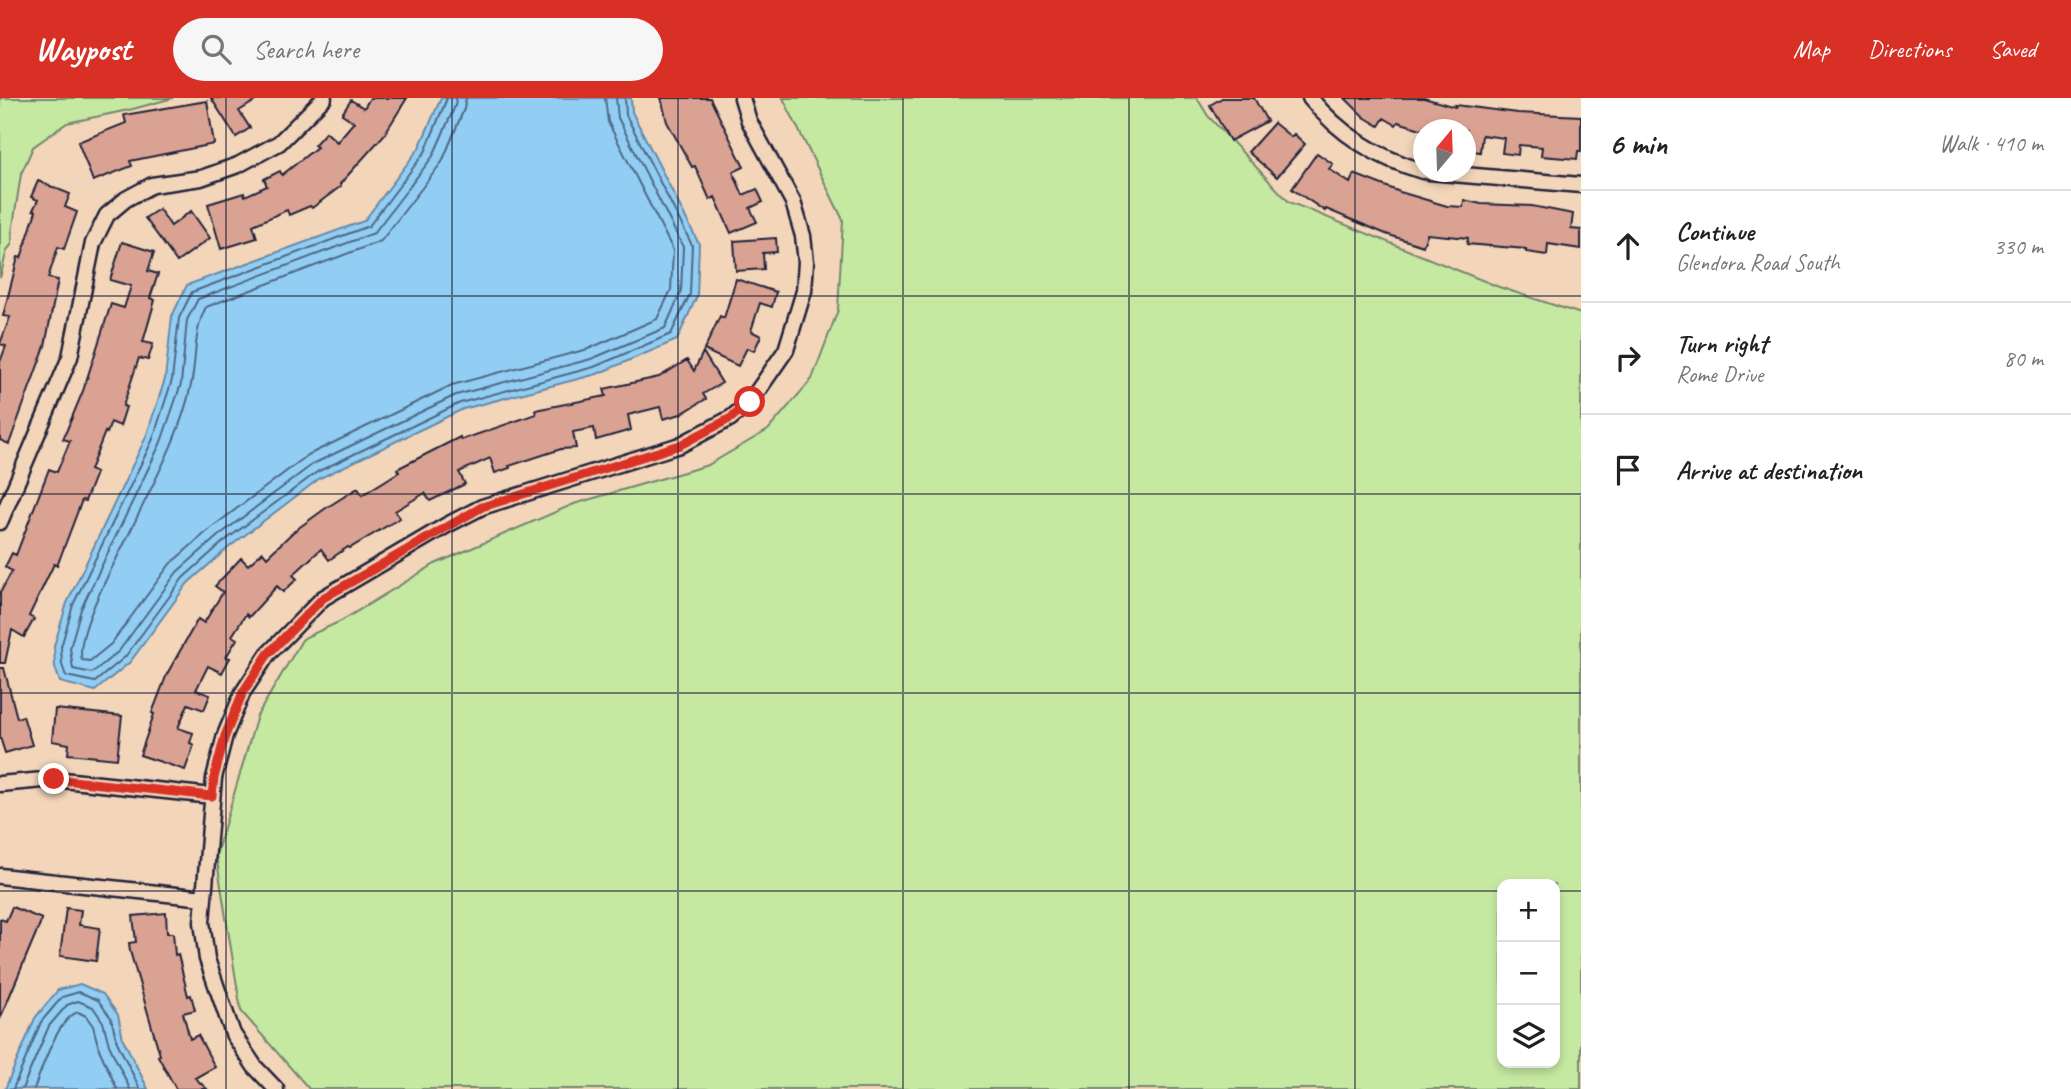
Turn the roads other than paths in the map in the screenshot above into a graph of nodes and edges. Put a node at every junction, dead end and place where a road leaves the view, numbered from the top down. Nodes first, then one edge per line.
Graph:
1 (324, 98) edge
2 (742, 98) edge
3 (1310, 98) edge
4 (1413, 167) edge
5 (1476, 176) edge
6 (1581, 186) edge
7 (0, 522) edge
8 (0, 784) edge
9 (212, 796) junction
10 (0, 876) edge
11 (204, 898) junction
12 (276, 1089) edge

1 - 7 street
2 - 9 street
3 - 4 street
5 - 6 street
8 - 9 street
9 - 11 street
10 - 11 street
11 - 12 street

